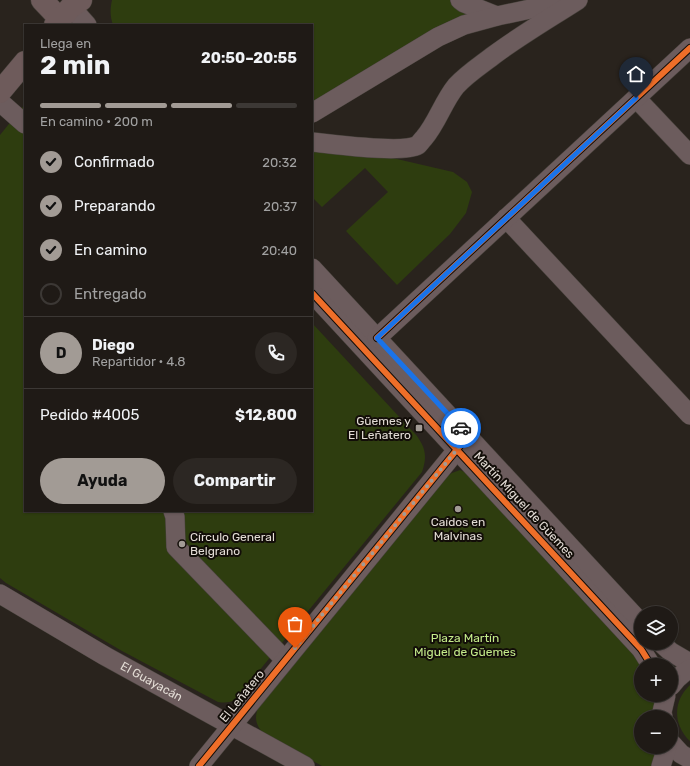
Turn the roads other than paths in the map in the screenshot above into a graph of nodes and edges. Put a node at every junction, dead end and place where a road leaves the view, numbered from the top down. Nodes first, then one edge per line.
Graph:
1 (42, 0) edge
2 (460, 0) edge
3 (572, 0) edge
4 (578, 0) edge
5 (67, 11) edge
6 (497, 16) junction
7 (86, 24) edge
8 (690, 48) edge
9 (24, 63) edge
10 (0, 92) edge
11 (636, 98) junction
12 (0, 102) edge
13 (313, 112) edge
14 (24, 123) edge
15 (313, 142) edge
16 (690, 155) edge
17 (506, 218) junction
18 (313, 269) edge
19 (313, 294) edge
20 (377, 338) junction
21 (690, 415) edge
22 (463, 443) junction
23 (173, 512) edge
24 (0, 594) edge
25 (634, 616) edge
26 (669, 650) edge
27 (647, 658) edge
28 (285, 660) junction
29 (690, 663) edge
30 (690, 669) edge
31 (678, 677) edge
32 (232, 725) junction
33 (678, 752) edge
34 (665, 754) edge
35 (690, 759) edge
36 (690, 765) edge
37 (199, 766) edge
38 (305, 766) edge
39 (661, 766) edge
40 (687, 766) edge

1 - 5 main road
2 - 6 street
3 - 6 street
4 - 15 street
5 - 7 street
6 - 13 street
8 - 11 street
9 - 10 main road
11 - 16 street
11 - 17 street
12 - 14 street
17 - 20 street
17 - 21 street
18 - 20 street, Martín Miguel de Güemes
19 - 22 street, Martín Miguel de Güemes
20 - 22 street, Martín Miguel de Güemes
22 - 25 street, Martín Miguel de Güemes
22 - 27 street, Martín Miguel de Güemes
22 - 28 street, El Leñatero
23 - 28 street
24 - 32 street, El Guayacán
26 - 29 street
28 - 32 street, El Leñatero
30 - 31 street
32 - 37 street, El Leñatero
32 - 38 street, El Guayacán
33 - 35 street
34 - 39 street
36 - 40 street

